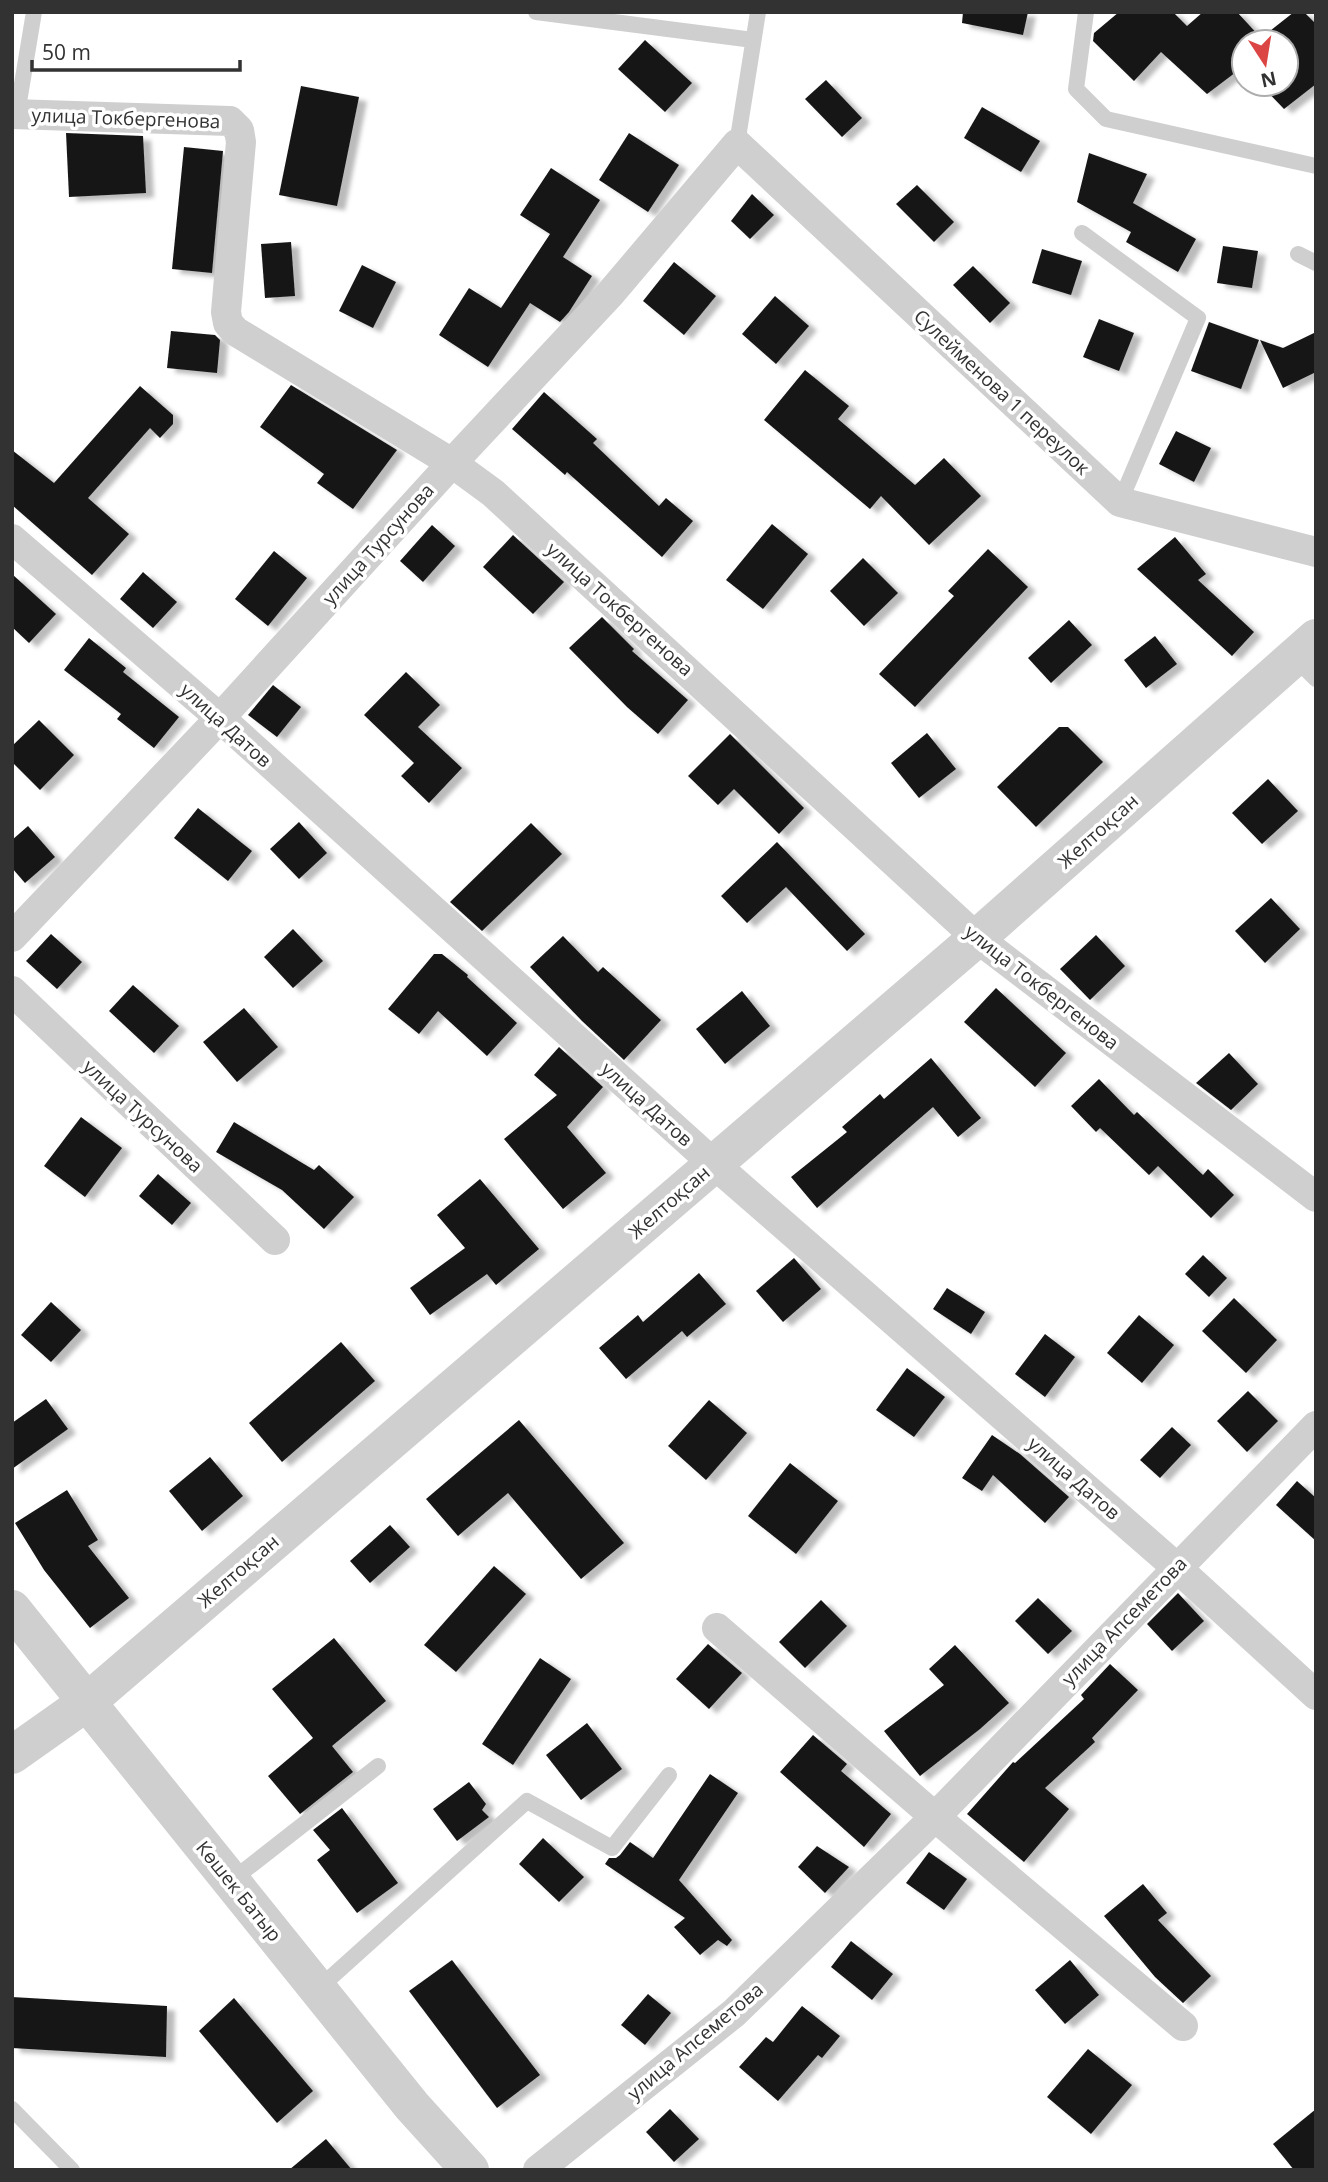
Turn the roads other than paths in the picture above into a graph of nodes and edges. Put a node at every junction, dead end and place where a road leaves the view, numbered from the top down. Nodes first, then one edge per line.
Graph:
1 (34, 12) edge
2 (536, 12) edge
3 (758, 12) edge
4 (1086, 12) edge
5 (753, 40) junction
6 (15, 114) edge
7 (737, 144) junction
8 (1316, 166) edge
9 (1082, 233) dead end
10 (1298, 254) dead end
11 (1316, 263) edge
12 (452, 463) junction
13 (1120, 502) junction
14 (12, 539) edge
15 (1316, 551) edge
16 (1309, 658) edge
17 (220, 718) junction
18 (12, 937) edge
19 (977, 939) junction
20 (12, 991) edge
21 (713, 1164) junction
22 (1316, 1198) edge
23 (275, 1240) dead end
24 (1316, 1426) edge
25 (1176, 1567) junction
26 (12, 1609) edge
27 (717, 1628) dead end
28 (1316, 1695) edge
29 (87, 1702) junction
30 (12, 1755) edge
31 (378, 1766) dead end
32 (669, 1775) dead end
33 (935, 1817) junction
34 (231, 1881) junction
35 (318, 1989) junction
36 (1183, 2026) dead end
37 (12, 2109) edge
38 (72, 2170) edge
39 (470, 2170) edge
40 (538, 2170) edge

1 - 6 lane
2 - 5 lane
3 - 5 lane
4 - 8 lane
5 - 7 lane
6 - 12 street, улица Токбергенова
7 - 12 street, улица Турсунова
7 - 13 street, Сулейменова 1 переулок
9 - 13 lane
10 - 11 lane
12 - 17 street, улица Турсунова
12 - 19 street, улица Токбергенова
13 - 15 street, Сулейменова 1 переулок
14 - 17 street, улица Датов
16 - 19 street, Желтоқсан
17 - 18 street, улица Турсунова
17 - 21 street, улица Датов
19 - 21 street, Желтоқсан
19 - 22 street, улица Токбергенова
20 - 23 street, улица Турсунова
21 - 25 street, улица Датов
21 - 29 street, Желтоқсан
24 - 25 street, улица Апсеметова
25 - 28 street, улица Датов
25 - 33 street, улица Апсеметова
26 - 29 street, Көшек Батыр
27 - 33 street
29 - 30 street, Желтоқсан
29 - 34 street, Көшек Батыр
31 - 34 lane
32 - 35 lane
33 - 36 street
33 - 40 street, улица Апсеметова
34 - 35 street, Көшек Батыр
35 - 39 street, Көшек Батыр
37 - 38 lane

